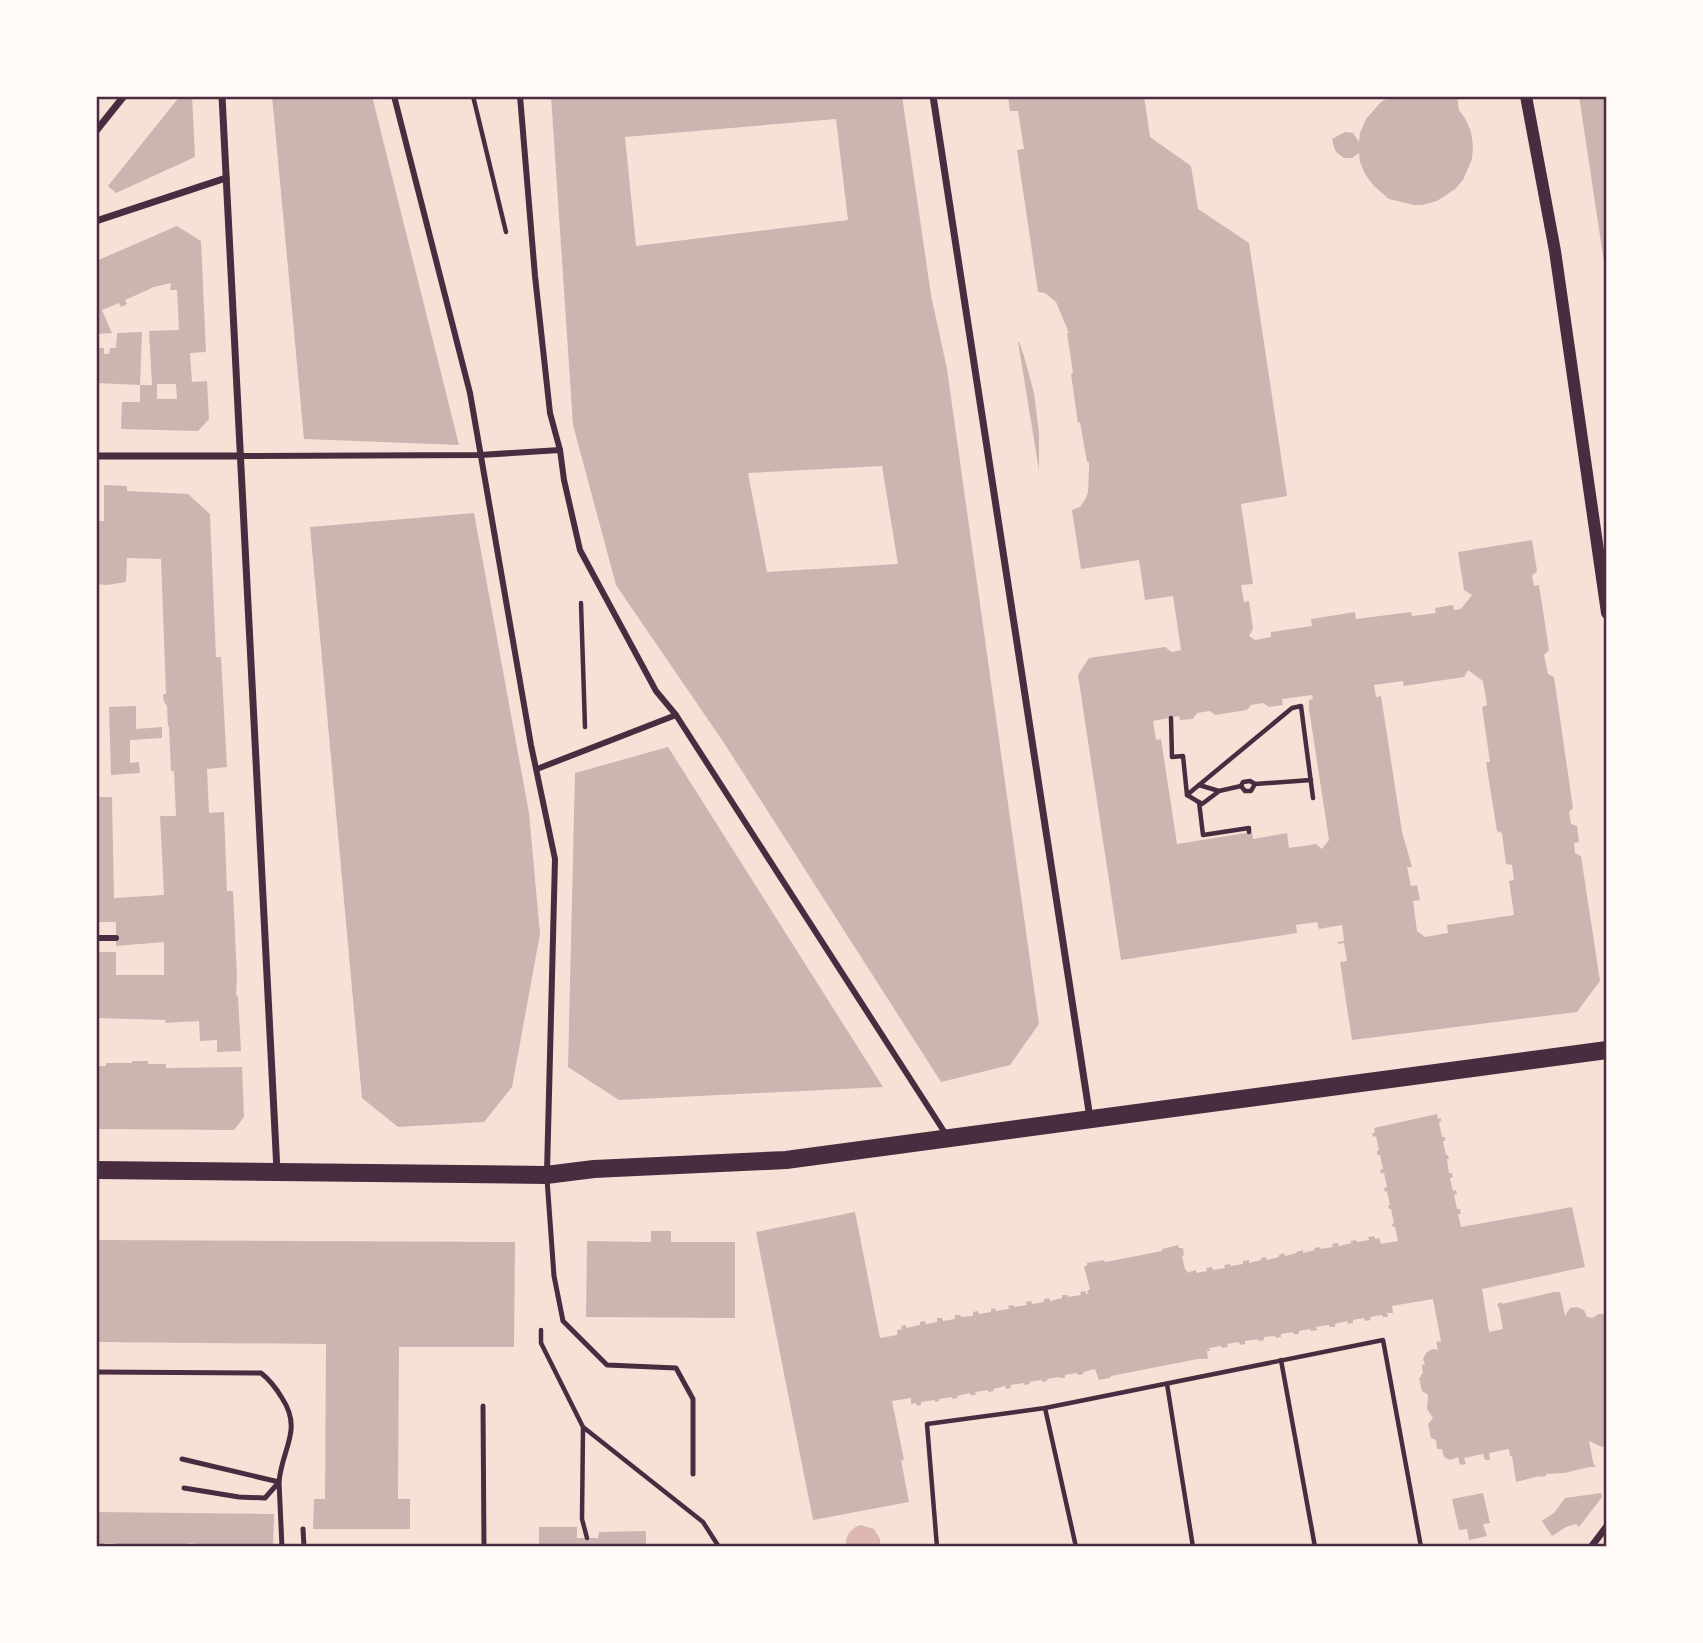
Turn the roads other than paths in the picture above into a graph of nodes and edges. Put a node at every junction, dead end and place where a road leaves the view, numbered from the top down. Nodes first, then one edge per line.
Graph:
1 (124, 96) edge
2 (222, 96) edge
3 (394, 96) edge
4 (520, 96) edge
5 (933, 96) edge
6 (1526, 96) edge
7 (96, 131) edge
8 (226, 178) junction
9 (96, 221) edge
10 (560, 450) junction
11 (480, 455) junction
12 (96, 456) edge
13 (240, 456) junction
14 (1607, 613) edge
15 (676, 715) junction
16 (537, 769) junction
17 (96, 937) edge
18 (116, 938) dead end
19 (1607, 1050) edge
20 (1091, 1118) junction
21 (948, 1138) junction
22 (96, 1170) edge
23 (277, 1171) junction
24 (547, 1175) junction
25 (96, 1372) edge
26 (482, 1406) dead end
27 (182, 1459) dead end
28 (693, 1474) dead end
29 (279, 1482) junction
30 (184, 1488) dead end
31 (1607, 1527) edge
32 (303, 1529) dead end
33 (282, 1547) edge
34 (304, 1547) edge
35 (484, 1547) edge
36 (1591, 1547) edge

1 - 7 street
2 - 8 street
3 - 11 street
4 - 10 street
5 - 20 street
6 - 14 street
8 - 9 street
8 - 13 street
10 - 11 street
10 - 15 street
11 - 13 street
11 - 16 street
12 - 13 street
13 - 23 street
15 - 16 street
15 - 21 street
16 - 24 street
17 - 18 street
19 - 20 main road
20 - 21 main road
21 - 24 main road
22 - 23 main road
23 - 24 main road
24 - 28 lane
25 - 29 lane
26 - 35 lane
27 - 29 lane
29 - 30 lane
29 - 33 lane
31 - 36 street
32 - 34 lane

